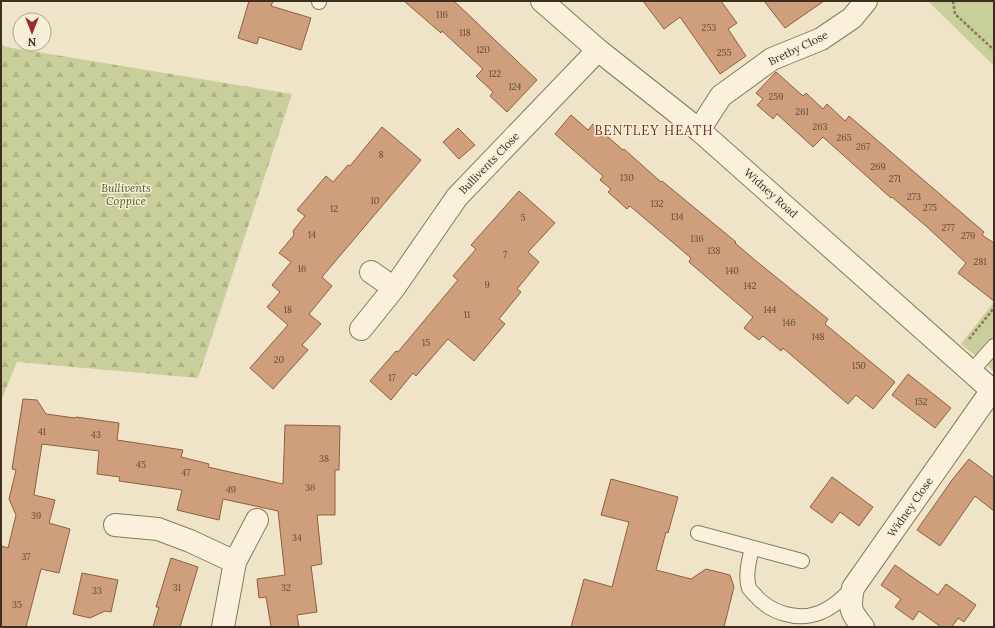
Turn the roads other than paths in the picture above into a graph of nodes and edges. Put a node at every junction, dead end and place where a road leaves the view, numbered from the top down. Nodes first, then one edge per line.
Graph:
1 (542, 1) edge
2 (866, 1) edge
3 (598, 50) junction
4 (699, 130) junction
5 (371, 272) dead end
6 (394, 288) junction
7 (361, 329) dead end
8 (994, 346) edge
9 (971, 372) junction
10 (993, 391) edge
11 (256, 520) dead end
12 (115, 525) dead end
13 (698, 533) dead end
14 (752, 548) junction
15 (802, 561) dead end
16 (235, 562) junction
17 (854, 587) junction
18 (223, 627) edge
19 (863, 627) edge

1 - 3 street, Widney Road
2 - 4 street, Bretby Close
3 - 4 street, Widney Road
3 - 6 street, Bullivents Close
4 - 9 street, Widney Road
5 - 6 street
6 - 7 street, Bullivents Close
8 - 9 lane
9 - 10 street, Widney Road
10 - 17 street, Widney Close
11 - 16 street
12 - 16 street
13 - 14 lane
14 - 15 lane
14 - 17 lane
16 - 18 street
17 - 19 street, Widney Close

